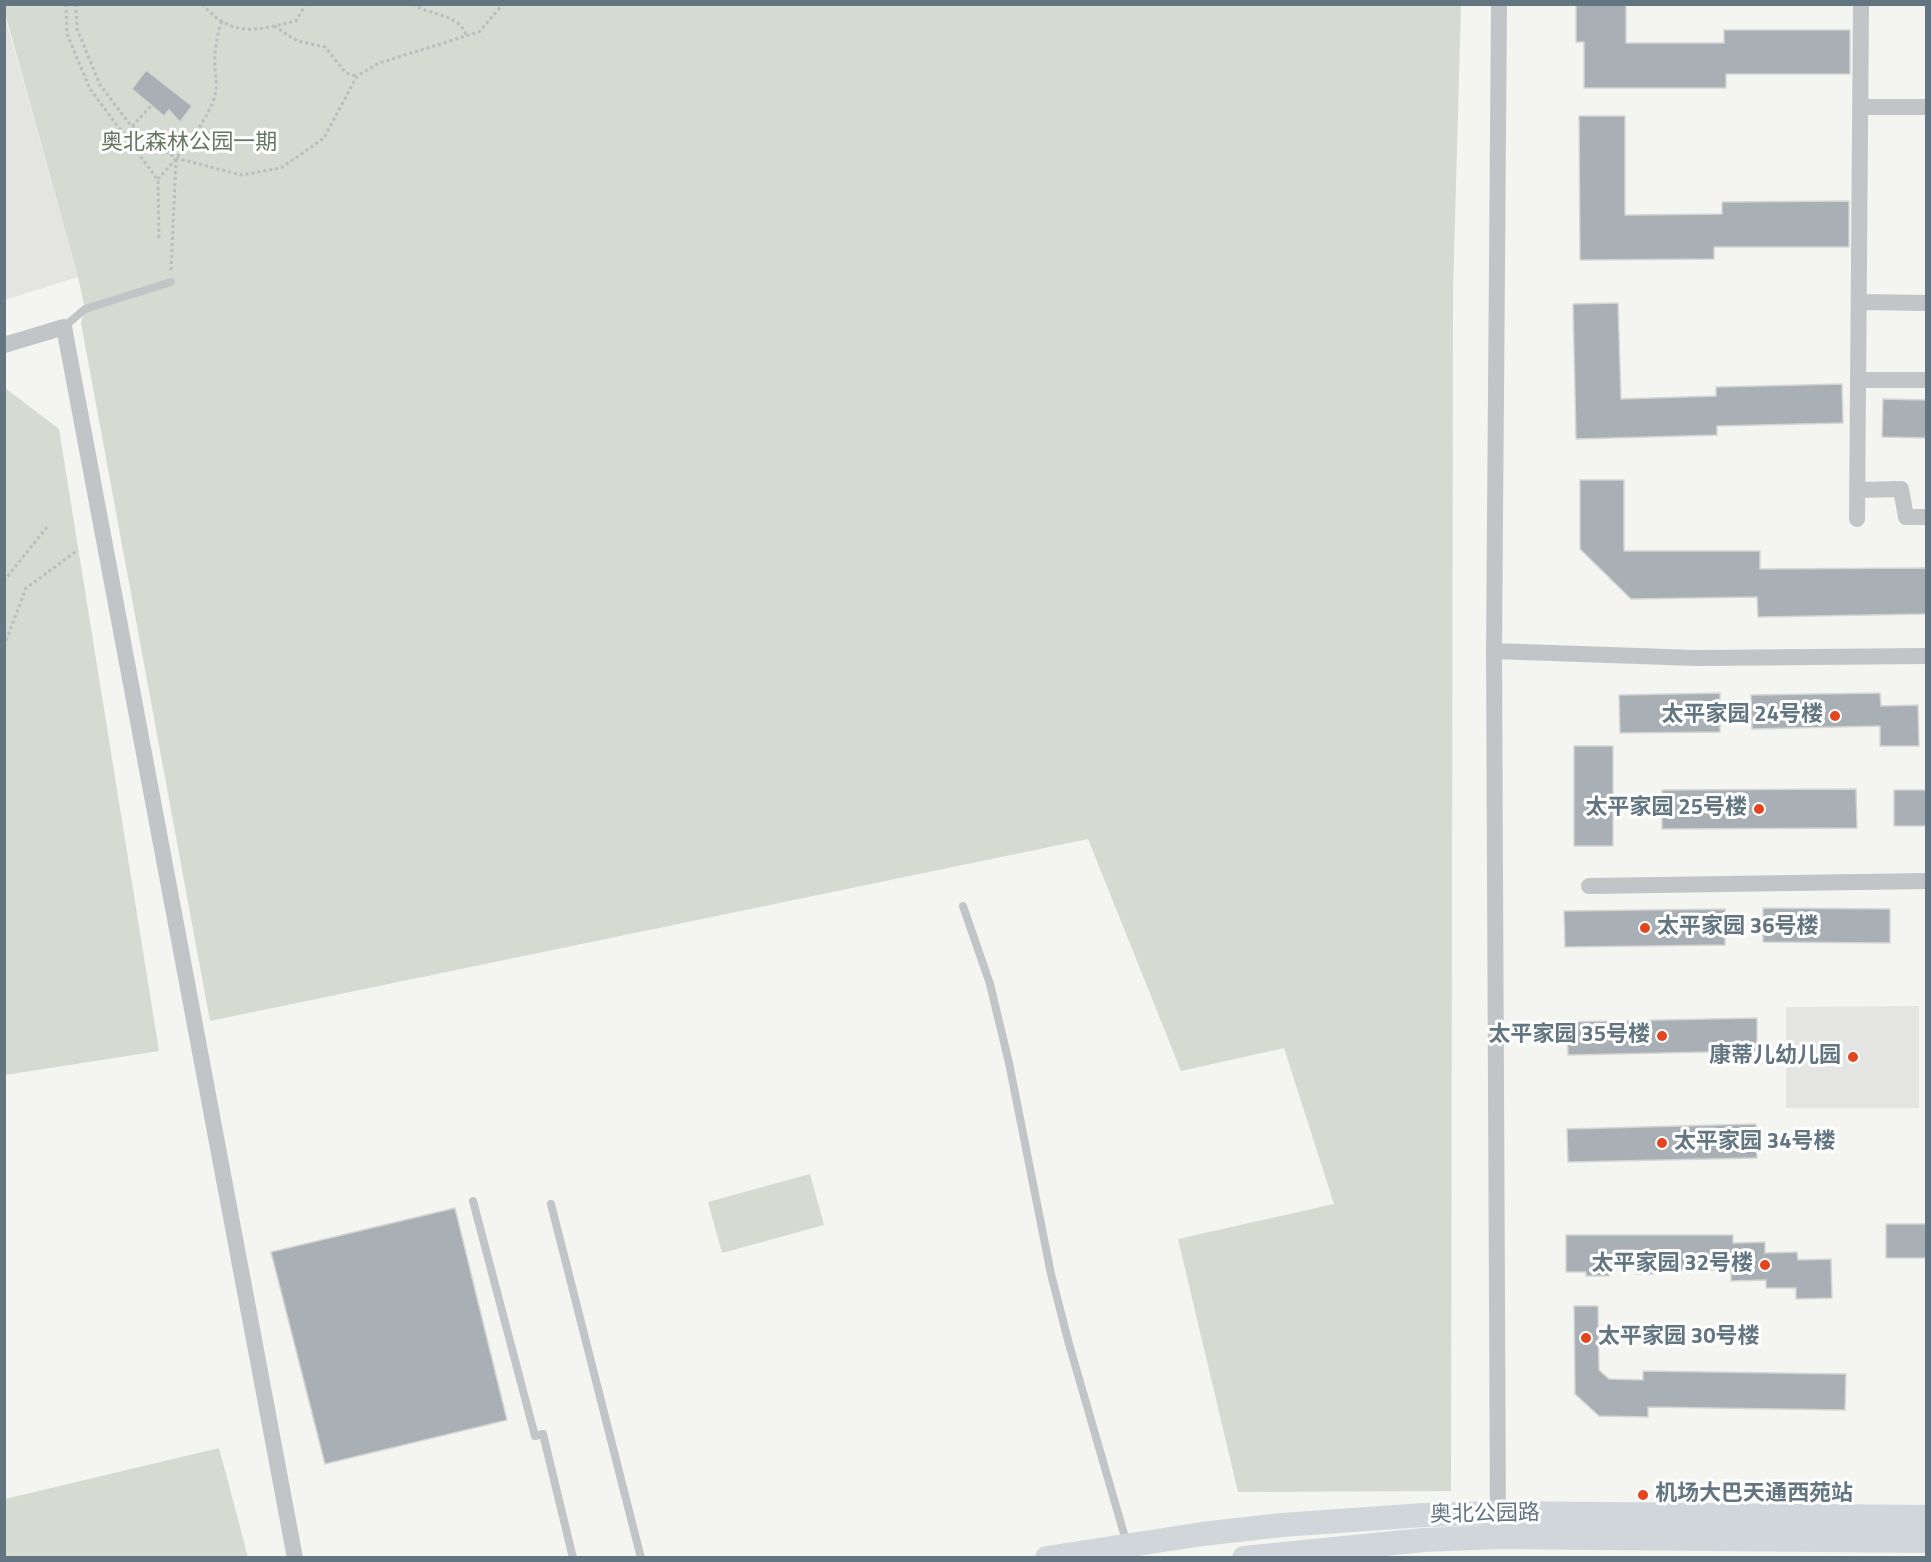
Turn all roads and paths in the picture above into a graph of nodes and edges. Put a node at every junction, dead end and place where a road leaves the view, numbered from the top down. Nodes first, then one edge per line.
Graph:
1 (66, 4) edge
2 (76, 4) edge
3 (202, 4) edge
4 (306, 4) edge
5 (413, 4) edge
6 (503, 4) edge
7 (1499, 4) edge
8 (1861, 4) edge
9 (222, 20) junction
10 (274, 26) junction
11 (466, 35) junction
12 (357, 76) junction
13 (151, 106) dead end
14 (1860, 107) junction
15 (1926, 107) edge
16 (132, 127) junction
17 (124, 135) junction
18 (176, 158) junction
19 (158, 180) junction
20 (159, 239) dead end
21 (171, 282) joint
22 (1859, 302) junction
23 (1926, 303) edge
24 (64, 327) junction
25 (4, 345) edge
26 (1858, 380) junction
27 (1926, 381) edge
28 (1857, 490) junction
29 (1926, 517) edge
30 (1857, 519) dead end
31 (47, 527) dead end
32 (78, 550) dead end
33 (4, 581) edge
34 (4, 646) edge
35 (1494, 651) junction
36 (1926, 656) edge
37 (1926, 881) edge
38 (1589, 886) dead end
39 (963, 906) dead end
40 (473, 1201) dead end
41 (551, 1204) dead end
42 (1498, 1513) junction
43 (1926, 1517) edge
44 (1498, 1538) junction
45 (1926, 1541) edge
46 (1129, 1551) edge
47 (295, 1557) edge
48 (573, 1557) edge
49 (642, 1557) edge
50 (1047, 1557) edge
51 (1244, 1557) edge

1 - 17 path
2 - 16 path
3 - 9 path
4 - 10 path
5 - 11 path
6 - 11 path
7 - 35 street
8 - 14 street
9 - 10 path
9 - 18 path
10 - 12 path
11 - 12 path
12 - 18 path
13 - 16 path
14 - 15 street
14 - 22 street
16 - 17 path
16 - 18 path
17 - 19 path
18 - 19 path
18 - 21 path
19 - 20 path
21 - 24 lane
22 - 23 street
22 - 26 street
24 - 25 street
24 - 47 street
26 - 27 street
26 - 28 street
28 - 29 street
28 - 30 street
31 - 33 path
32 - 34 path
35 - 36 street
35 - 42 street
37 - 38 street
39 - 46 lane
40 - 48 lane
41 - 49 lane
42 - 43 main road, 奥北公园路
42 - 44 street
42 - 46 main road, 奥北公园路
44 - 45 main road, 奥北公园路
44 - 51 main road, 奥北公园路
46 - 50 main road, 奥北公园路

